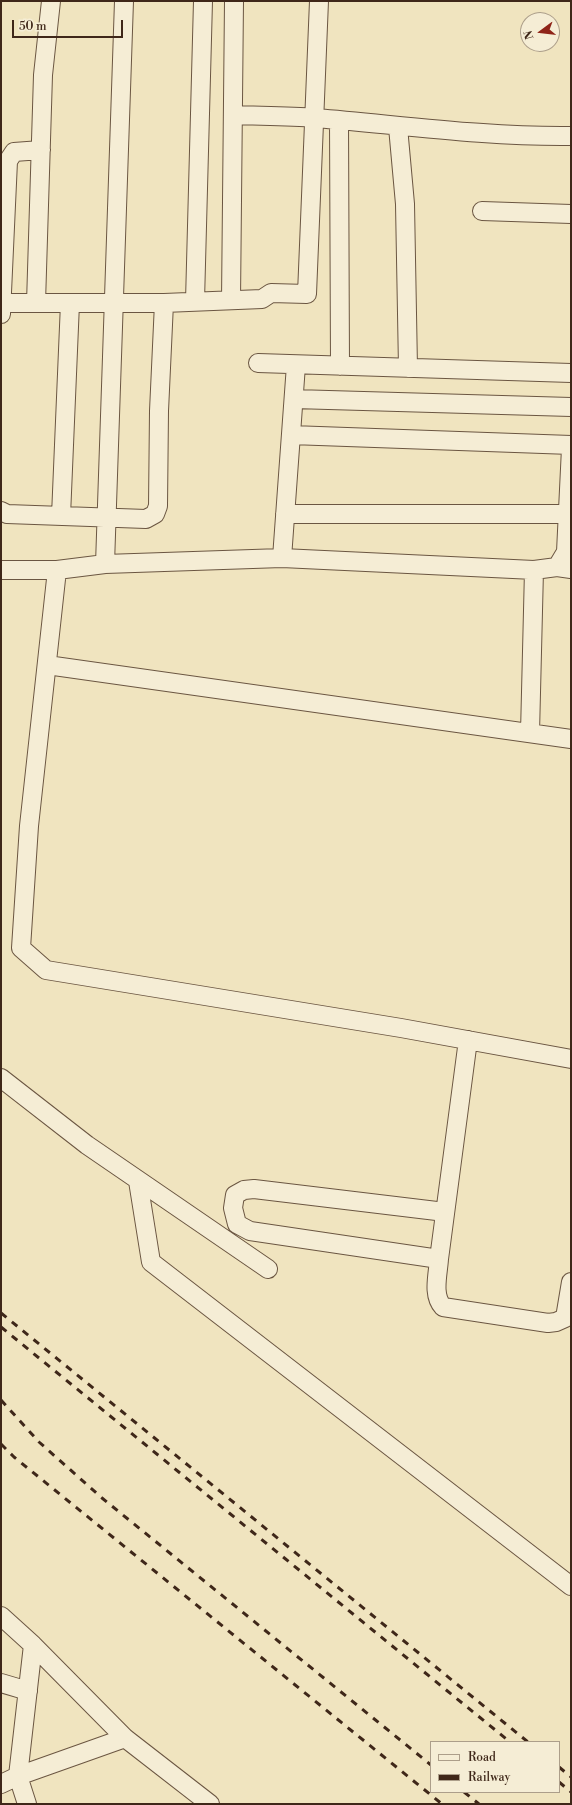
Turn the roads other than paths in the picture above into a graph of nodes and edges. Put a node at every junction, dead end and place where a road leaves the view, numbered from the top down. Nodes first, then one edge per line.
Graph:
1 (51, 1) edge
2 (124, 1) edge
3 (203, 1) edge
4 (234, 1) edge
5 (319, 1) edge
6 (234, 115) junction
7 (315, 118) junction
8 (339, 121) junction
9 (398, 126) junction
10 (571, 136) edge
11 (41, 150) junction
12 (482, 211) dead end
13 (571, 214) edge
14 (231, 300) junction
15 (195, 301) junction
16 (1, 303) edge
17 (36, 303) junction
18 (70, 303) junction
19 (164, 303) junction
20 (114, 304) junction
21 (1, 314) edge
22 (258, 363) dead end
23 (296, 365) junction
24 (340, 366) junction
25 (408, 368) junction
26 (571, 373) edge
27 (294, 399) junction
28 (571, 407) edge
29 (291, 436) junction
30 (571, 445) edge
31 (571, 448) edge
32 (1, 511) edge
33 (286, 514) junction
34 (61, 516) junction
35 (106, 518) junction
36 (569, 521) edge
37 (282, 558) junction
38 (105, 564) junction
39 (564, 568) edge
40 (1, 570) edge
41 (57, 570) junction
42 (534, 570) junction
43 (47, 665) junction
44 (530, 733) junction
45 (571, 739) edge
46 (468, 1040) junction
47 (571, 1059) edge
48 (1, 1078) edge
49 (138, 1180) junction
50 (445, 1212) junction
51 (439, 1259) junction
52 (268, 1269) dead end
53 (571, 1282) edge
54 (568, 1318) edge
55 (571, 1586) edge
56 (1, 1616) edge
57 (33, 1644) junction
58 (1, 1683) edge
59 (28, 1691) junction
60 (125, 1738) junction
61 (18, 1776) junction
62 (1, 1784) edge
63 (27, 1804) edge
64 (210, 1804) edge

1 - 11 street
2 - 20 street
3 - 15 street
4 - 6 street
5 - 7 street
6 - 7 street
6 - 14 street
7 - 8 street
7 - 14 street
8 - 9 street
8 - 24 street
9 - 10 street
9 - 25 street
11 - 16 street
11 - 17 street
12 - 13 street
14 - 15 street
15 - 19 street
16 - 17 street
16 - 21 street
17 - 18 street
18 - 20 street
18 - 34 street
19 - 20 street
19 - 35 street
20 - 35 street
22 - 23 street
23 - 24 street
23 - 27 street
24 - 25 street
25 - 26 street
27 - 28 street
27 - 29 street
29 - 30 street
29 - 33 street
31 - 36 street
32 - 34 street
33 - 36 street
33 - 37 street
34 - 35 street
35 - 38 street
36 - 39 street
37 - 38 street
37 - 42 street
38 - 41 street
39 - 42 street
40 - 41 street
41 - 43 street
42 - 44 street
43 - 44 street
43 - 46 street
44 - 45 street
46 - 47 street
46 - 50 street
48 - 49 street
49 - 52 street
49 - 55 street
50 - 51 street
50 - 51 street
51 - 54 street
53 - 54 street
56 - 57 street
57 - 59 street
57 - 60 street
58 - 59 street
59 - 61 street
60 - 61 street
60 - 64 street
61 - 62 street
61 - 63 street

